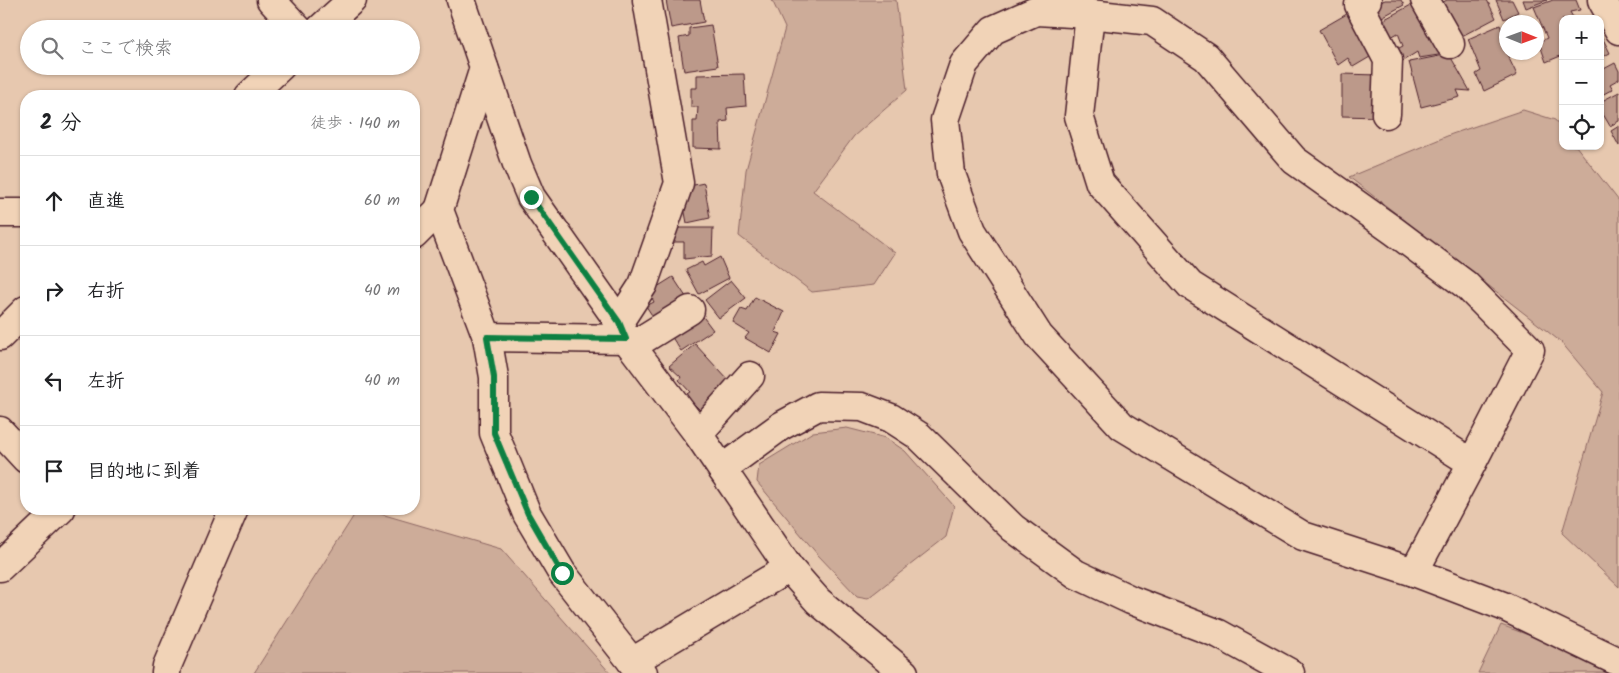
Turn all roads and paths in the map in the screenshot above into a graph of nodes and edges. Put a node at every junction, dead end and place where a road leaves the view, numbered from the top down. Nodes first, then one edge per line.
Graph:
1 (270, 0) edge
2 (352, 0) edge
3 (461, 0) edge
4 (647, 0) edge
5 (1367, 0) edge
6 (1425, 0) edge
7 (1602, 0) edge
8 (1090, 14) junction
9 (289, 20) edge
10 (330, 20) edge
11 (1619, 30) edge
12 (1450, 44) dead end
13 (484, 68) junction
14 (272, 75) edge
15 (256, 90) edge
16 (1386, 114) dead end
17 (439, 210) junction
18 (0, 213) edge
19 (20, 213) edge
20 (420, 229) edge
21 (690, 310) dead end
22 (20, 316) edge
23 (0, 336) edge
24 (626, 336) junction
25 (487, 337) junction
26 (750, 376) dead end
27 (0, 431) edge
28 (698, 434) junction
29 (20, 453) edge
30 (1472, 463) junction
31 (722, 469) junction
32 (55, 515) edge
33 (231, 515) edge
34 (0, 567) edge
35 (789, 568) junction
36 (1414, 572) junction
37 (1619, 662) edge
38 (637, 667) edge
39 (166, 673) edge
40 (904, 673) edge
41 (1290, 673) edge

1 - 9 street
2 - 10 street
3 - 13 street
4 - 24 street
5 - 16 street
6 - 12 street
7 - 11 street
8 - 30 street
8 - 30 street
8 - 36 street
13 - 17 street
13 - 24 street
14 - 15 street
17 - 20 street
17 - 25 street
18 - 19 street
21 - 24 street
22 - 23 street
24 - 25 street
24 - 28 street
25 - 38 street
26 - 28 street
27 - 29 street
28 - 31 street
30 - 36 street
31 - 35 street
31 - 41 street
32 - 34 street
33 - 39 street
35 - 38 street
35 - 40 street
36 - 37 street

